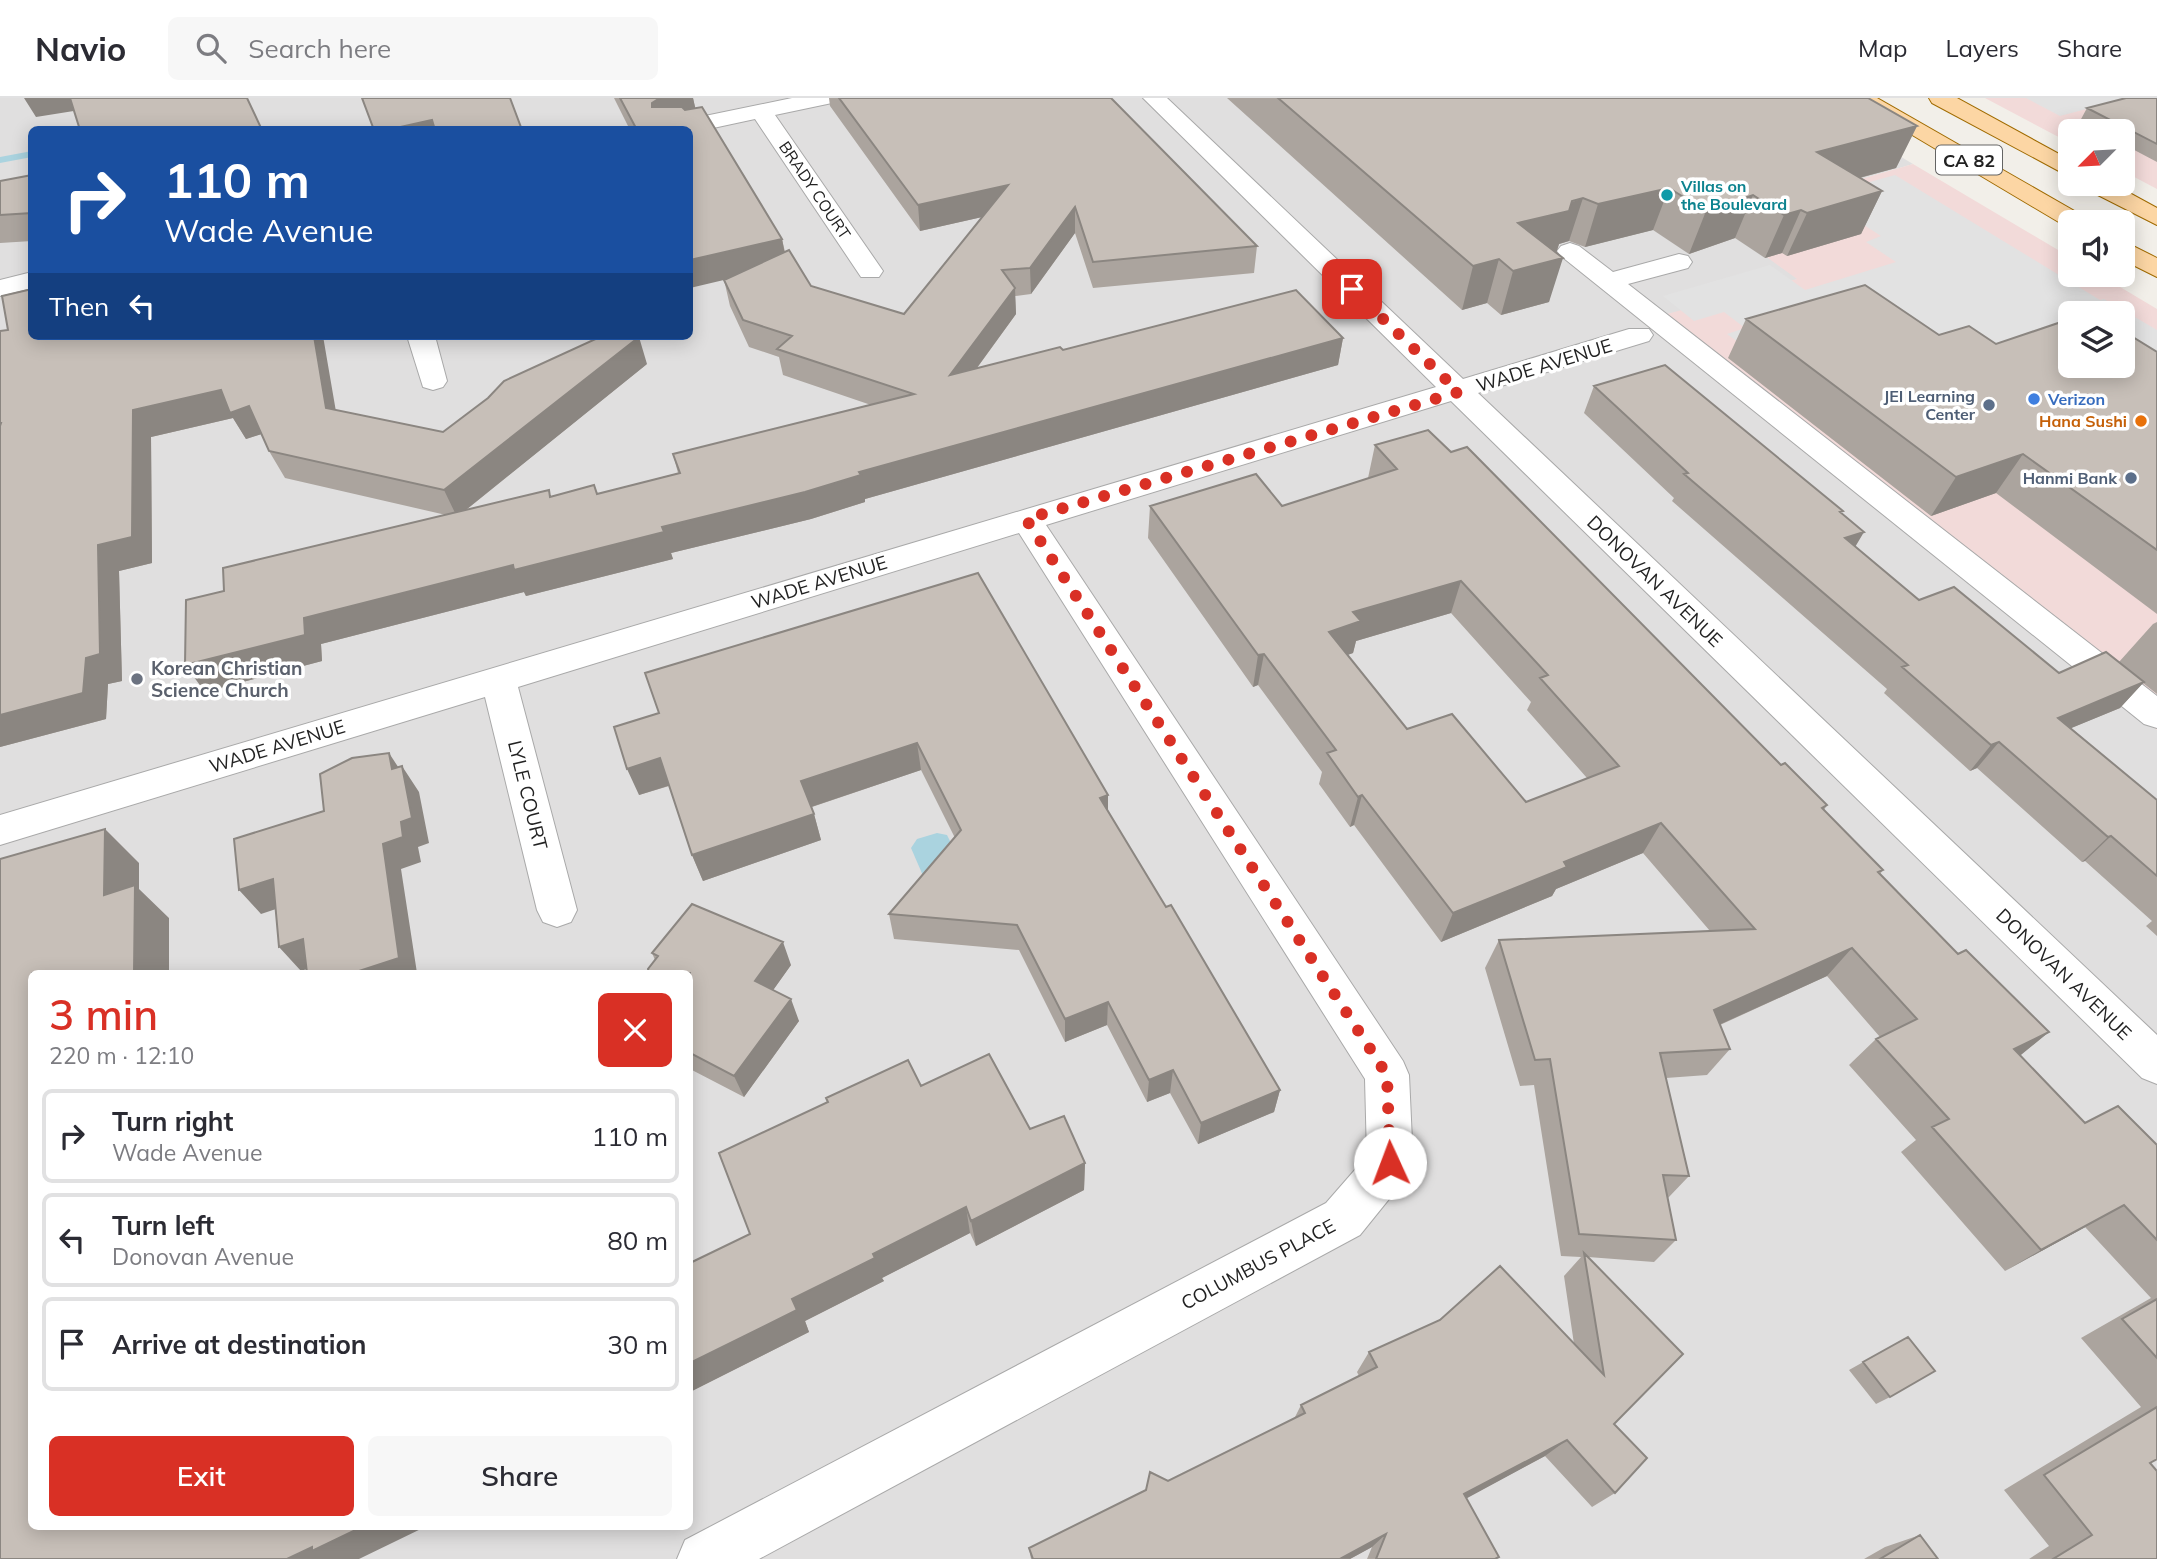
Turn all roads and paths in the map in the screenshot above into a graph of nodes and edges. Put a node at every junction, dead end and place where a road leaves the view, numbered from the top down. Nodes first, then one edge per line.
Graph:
1 (824, 98) edge
2 (1154, 98) edge
3 (1861, 98) edge
4 (1940, 98) edge
5 (760, 110) junction
6 (689, 126) edge
7 (2058, 163) edge
8 (2117, 196) edge
9 (2058, 212) edge
10 (2157, 218) edge
11 (1570, 251) edge
12 (2135, 256) edge
13 (1679, 261) dead end
14 (2157, 269) edge
15 (870, 271) dead end
16 (28, 281) edge
17 (1608, 281) junction
18 (0, 288) edge
19 (1639, 335) dead end
20 (422, 340) edge
21 (433, 381) dead end
22 (1459, 392) junction
23 (1026, 519) junction
24 (498, 679) junction
25 (2157, 715) edge
26 (0, 830) edge
27 (557, 911) dead end
28 (2157, 1064) edge
29 (704, 1559) edge

1 - 5 street
2 - 22 street, DONOVAN AVENUE
3 - 9 main road, CA 82
4 - 7 main road, CA 82
5 - 6 street
5 - 15 street, BRADY COURT
8 - 10 main road
11 - 17 street
12 - 14 main road
13 - 17 street
16 - 18 street
17 - 25 street
19 - 22 street, WADE AVENUE
20 - 21 street
22 - 23 street, WADE AVENUE
22 - 28 street, DONOVAN AVENUE
23 - 24 street, WADE AVENUE
23 - 29 street, COLUMBUS PLACE
24 - 26 street, WADE AVENUE
24 - 27 street, LYLE COURT

